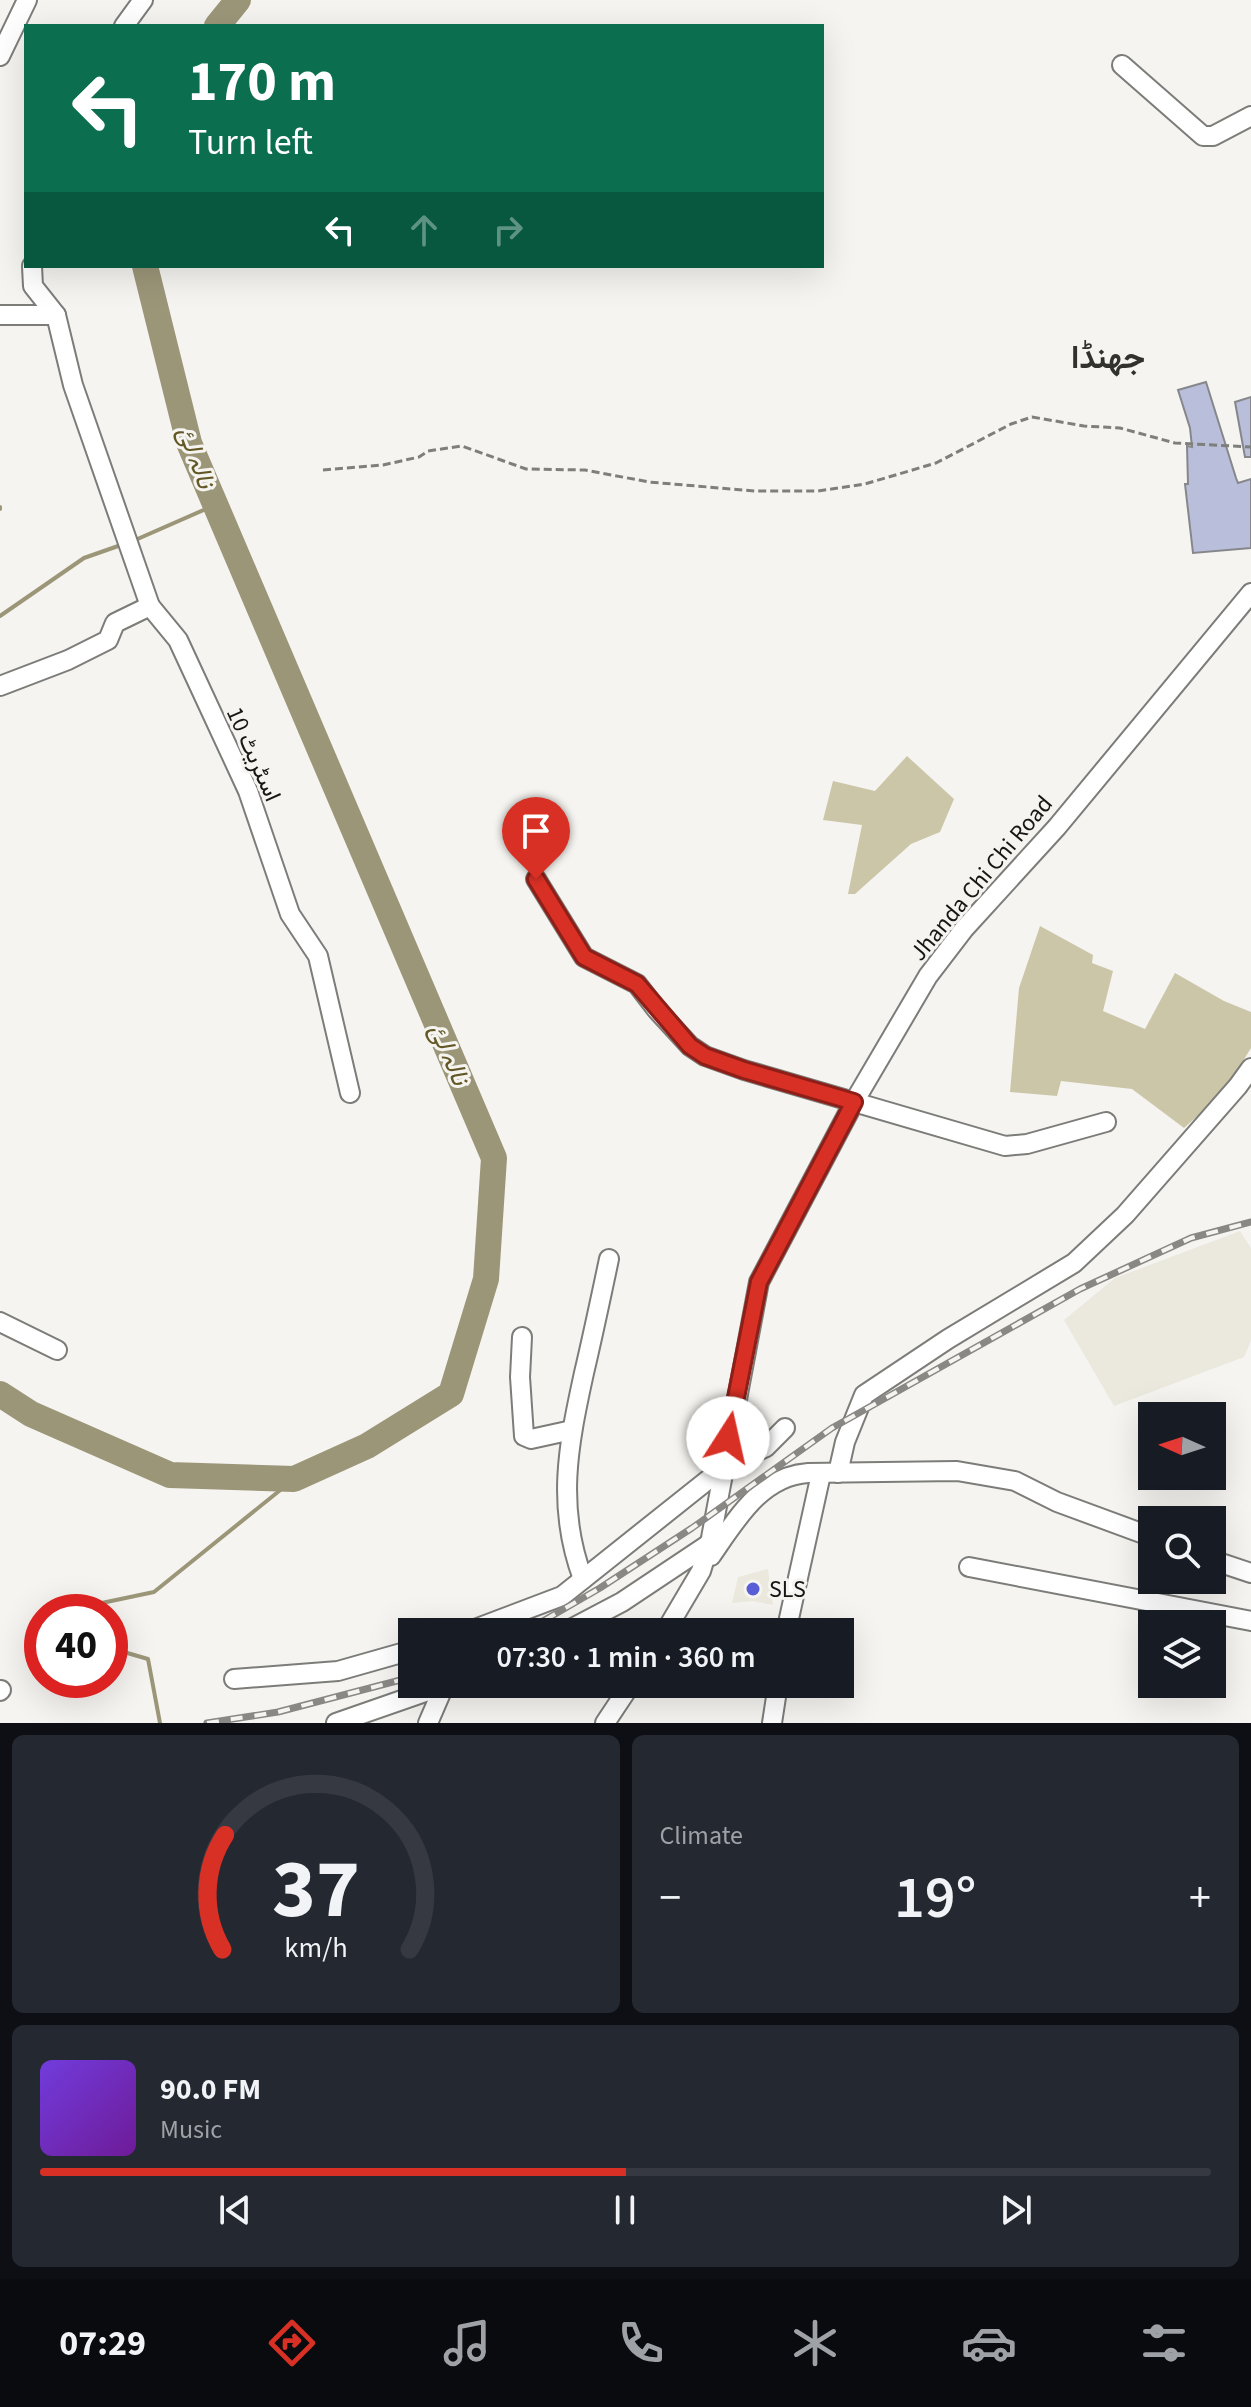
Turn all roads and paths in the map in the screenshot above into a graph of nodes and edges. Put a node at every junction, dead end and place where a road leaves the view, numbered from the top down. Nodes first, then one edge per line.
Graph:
1 (27, 0) edge
2 (143, 0) edge
3 (125, 24) edge
4 (0, 56) edge
5 (1122, 65) dead end
6 (1251, 116) edge
7 (32, 268) edge
8 (0, 315) edge
9 (56, 315) junction
10 (1251, 447) edge
11 (323, 470) dead end
12 (1251, 593) edge
13 (150, 606) junction
14 (0, 686) edge
15 (536, 879) dead end
16 (1251, 1068) edge
17 (350, 1093) dead end
18 (854, 1102) junction
19 (1106, 1122) dead end
20 (609, 1259) dead end
21 (0, 1322) edge
22 (522, 1337) dead end
23 (57, 1350) dead end
24 (785, 1428) dead end
25 (572, 1430) junction
26 (724, 1467) junction
27 (829, 1474) junction
28 (1138, 1532) edge
29 (709, 1544) junction
30 (1226, 1565) edge
31 (969, 1567) dead end
32 (701, 1571) junction
33 (1251, 1573) edge
34 (583, 1579) junction
35 (504, 1618) edge
36 (592, 1618) edge
37 (673, 1618) edge
38 (790, 1618) edge
39 (1251, 1621) edge
40 (398, 1654) edge
41 (234, 1679) dead end
42 (408, 1698) edge
43 (440, 1698) edge
44 (622, 1698) edge
45 (776, 1698) edge
46 (336, 1723) edge
47 (428, 1723) edge
48 (605, 1723) edge
49 (772, 1723) edge

1 - 4 street
2 - 3 street
5 - 6 street
7 - 9 street
8 - 9 street
9 - 13 street
10 - 11 path
12 - 18 street, Jhanda Chi Chi Road
13 - 14 street
13 - 17 street, اسٹریٹ 10
15 - 18 street
16 - 27 street
18 - 19 street
18 - 26 street, Jhanda Chi Chi Road
20 - 25 street
21 - 23 street
22 - 25 street
24 - 26 street
25 - 34 street
26 - 29 street, Jhanda Chi Chi Road
26 - 34 street
27 - 28 street
27 - 32 street
27 - 38 street
29 - 32 street, Jhanda Chi Chi Road
29 - 36 street
30 - 33 street
31 - 39 street
32 - 37 street, Jhanda Chi Chi Road
34 - 35 street
40 - 41 street
42 - 46 street
43 - 47 street
44 - 48 street
45 - 49 street

